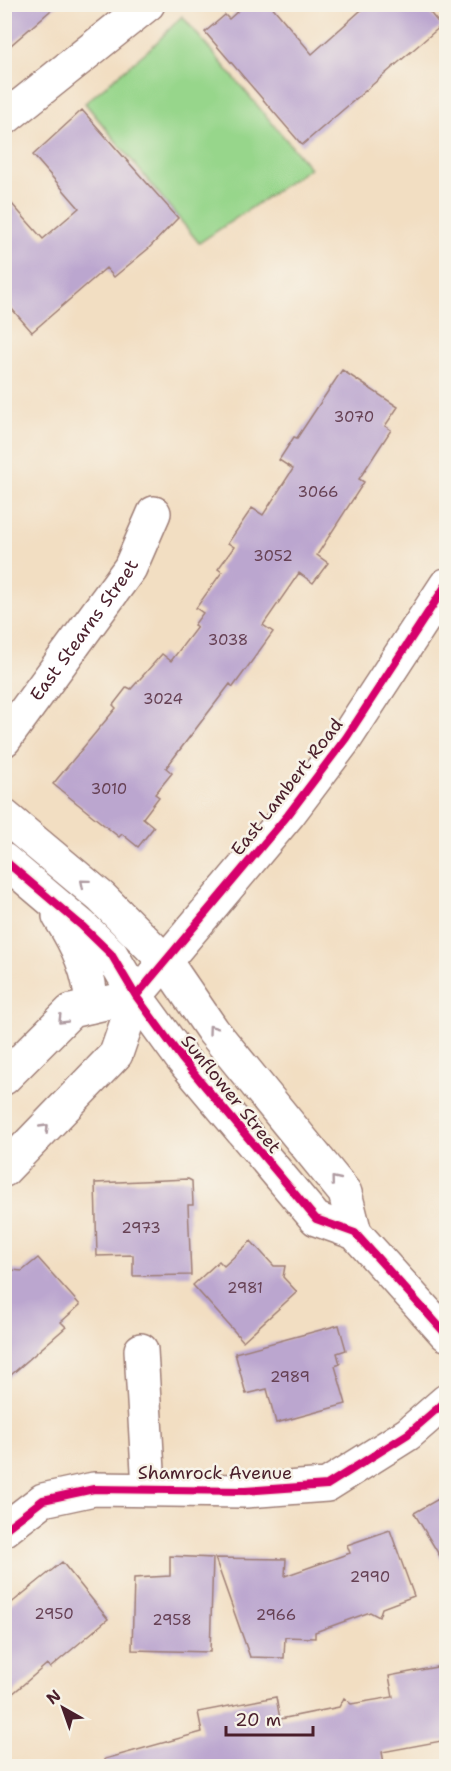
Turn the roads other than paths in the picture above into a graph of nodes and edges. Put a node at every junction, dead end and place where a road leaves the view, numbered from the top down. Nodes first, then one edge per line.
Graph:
1 (148, 4) edge
2 (4, 119) edge
3 (154, 513) dead end
4 (447, 585) edge
5 (4, 740) edge
6 (4, 816) edge
7 (4, 860) edge
8 (45, 894) junction
9 (165, 962) junction
10 (136, 996) junction
11 (91, 1006) junction
12 (4, 1078) edge
13 (4, 1170) edge
14 (355, 1233) junction
15 (447, 1334) edge
16 (141, 1350) dead end
17 (447, 1401) edge
18 (148, 1488) junction
19 (4, 1530) edge

1 - 2 street
3 - 5 street, East Stearns Street
4 - 9 street, East Lambert Road
9 -> 6 street, Sunflower Street
7 - 8 street, Sunflower Street
8 - 10 street, Sunflower Street
8 - 11 street
9 - 10 street, East Lambert Road
14 -> 9 street, Sunflower Street
10 - 11 street
13 -> 10 street, East Lambert Road
10 - 14 street, Sunflower Street
11 -> 12 street
14 - 15 street, Sunflower Street
16 - 18 street
17 - 18 street, Shamrock Avenue
18 - 19 street, Shamrock Avenue

